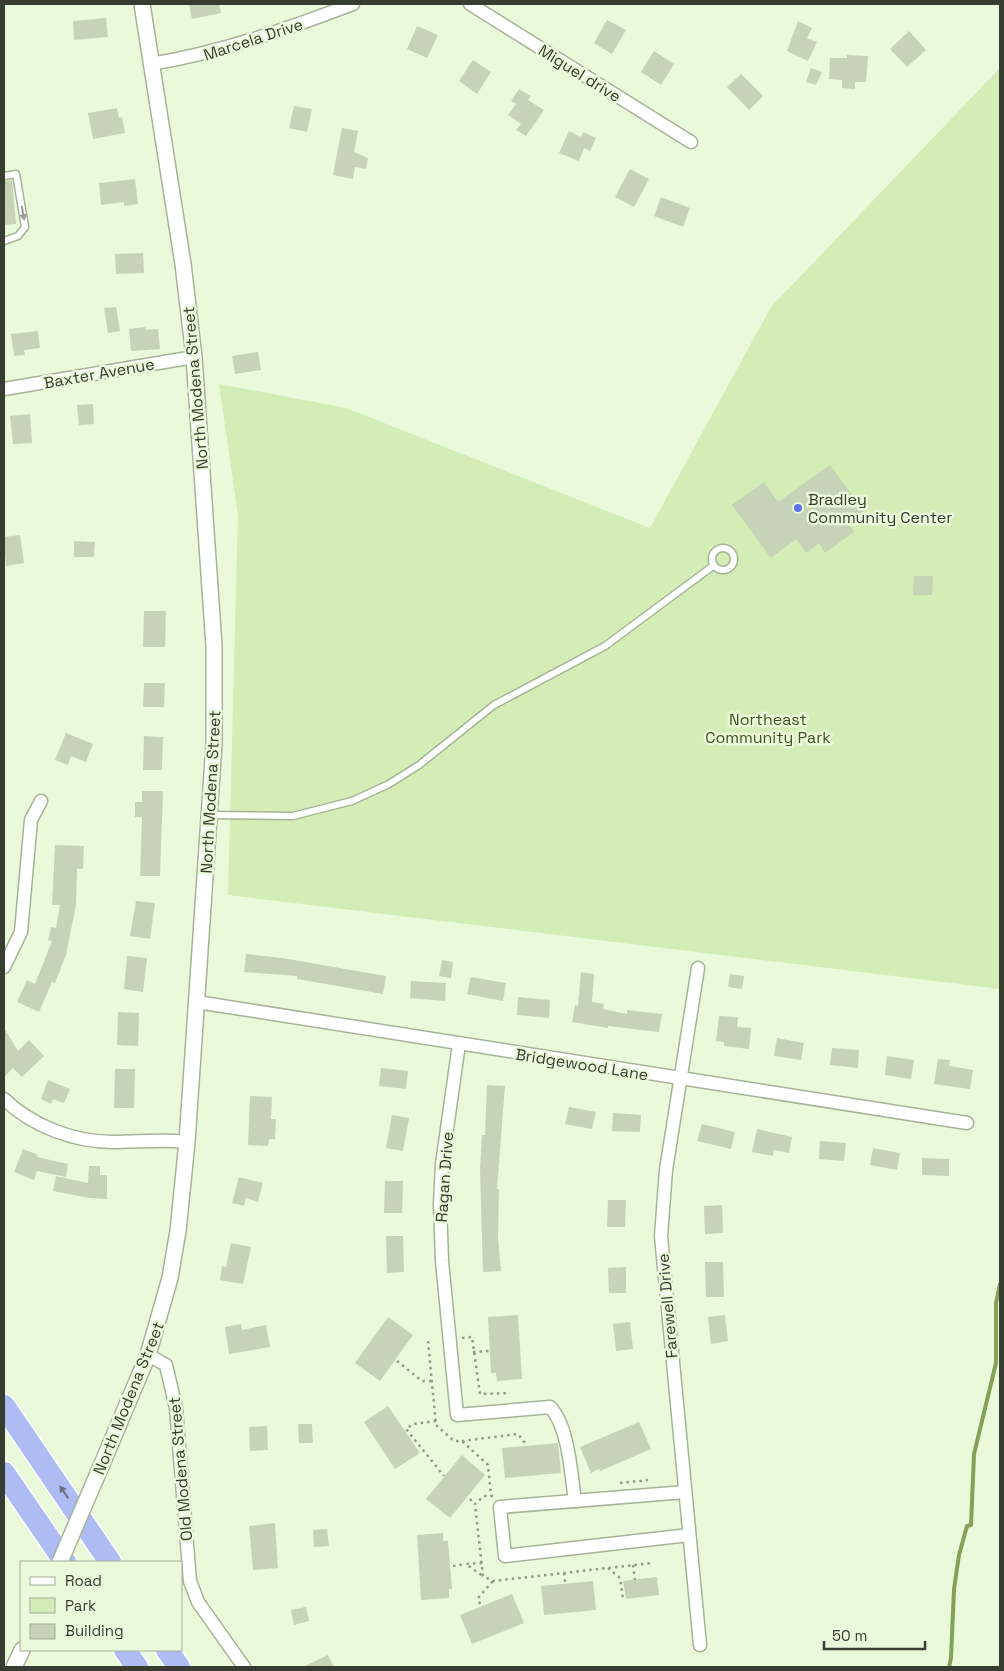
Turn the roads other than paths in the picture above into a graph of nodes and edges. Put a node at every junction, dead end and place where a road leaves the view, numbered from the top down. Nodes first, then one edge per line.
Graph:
1 (142, 4) edge
2 (353, 4) edge
3 (470, 4) edge
4 (150, 64) junction
5 (691, 142) dead end
6 (4, 176) edge
7 (4, 241) edge
8 (194, 357) junction
9 (4, 389) edge
10 (713, 566) dead end
11 (41, 801) dead end
12 (211, 815) junction
13 (4, 967) edge
14 (698, 968) dead end
15 (197, 1002) junction
16 (458, 1044) junction
17 (680, 1080) junction
18 (4, 1099) edge
19 (967, 1123) dead end
20 (187, 1142) junction
21 (148, 1355) junction
22 (4, 1406) edge
23 (4, 1473) edge
24 (685, 1492) junction
25 (575, 1501) junction
26 (689, 1536) junction
27 (60, 1561) edge
28 (64, 1561) edge
29 (109, 1561) edge
30 (700, 1645) dead end
31 (22, 1651) edge
32 (126, 1651) edge
33 (168, 1651) edge
34 (14, 1667) edge
35 (137, 1667) edge
36 (179, 1667) edge
37 (244, 1667) edge

1 - 4 street, North Modena Street
2 - 4 street, Marcela Drive
3 - 5 street, Miguel drive
4 - 8 street, North Modena Street
6 -> 7 lane
8 - 9 street, Baxter Avenue
8 - 12 street, North Modena Street
10 - 12 lane
11 - 13 street
12 - 15 street, North Modena Street
14 - 17 street, Farewell Drive
15 - 16 street, Bridgewood Lane
15 - 20 street, North Modena Street
16 - 17 street, Bridgewood Lane
16 - 25 street, Ragan Drive
17 - 19 street, Bridgewood Lane
17 - 24 street, Farewell Drive
18 - 20 street
20 - 21 street, North Modena Street
21 - 27 street, North Modena Street, bridge
21 - 37 street, Old Modena Street
29 -> 22 highway
23 - 28 highway
24 - 25 street
24 - 26 street, Farewell Drive
25 - 26 street
26 - 30 street, Farewell Drive
31 - 34 street
32 - 35 highway
33 - 36 highway

